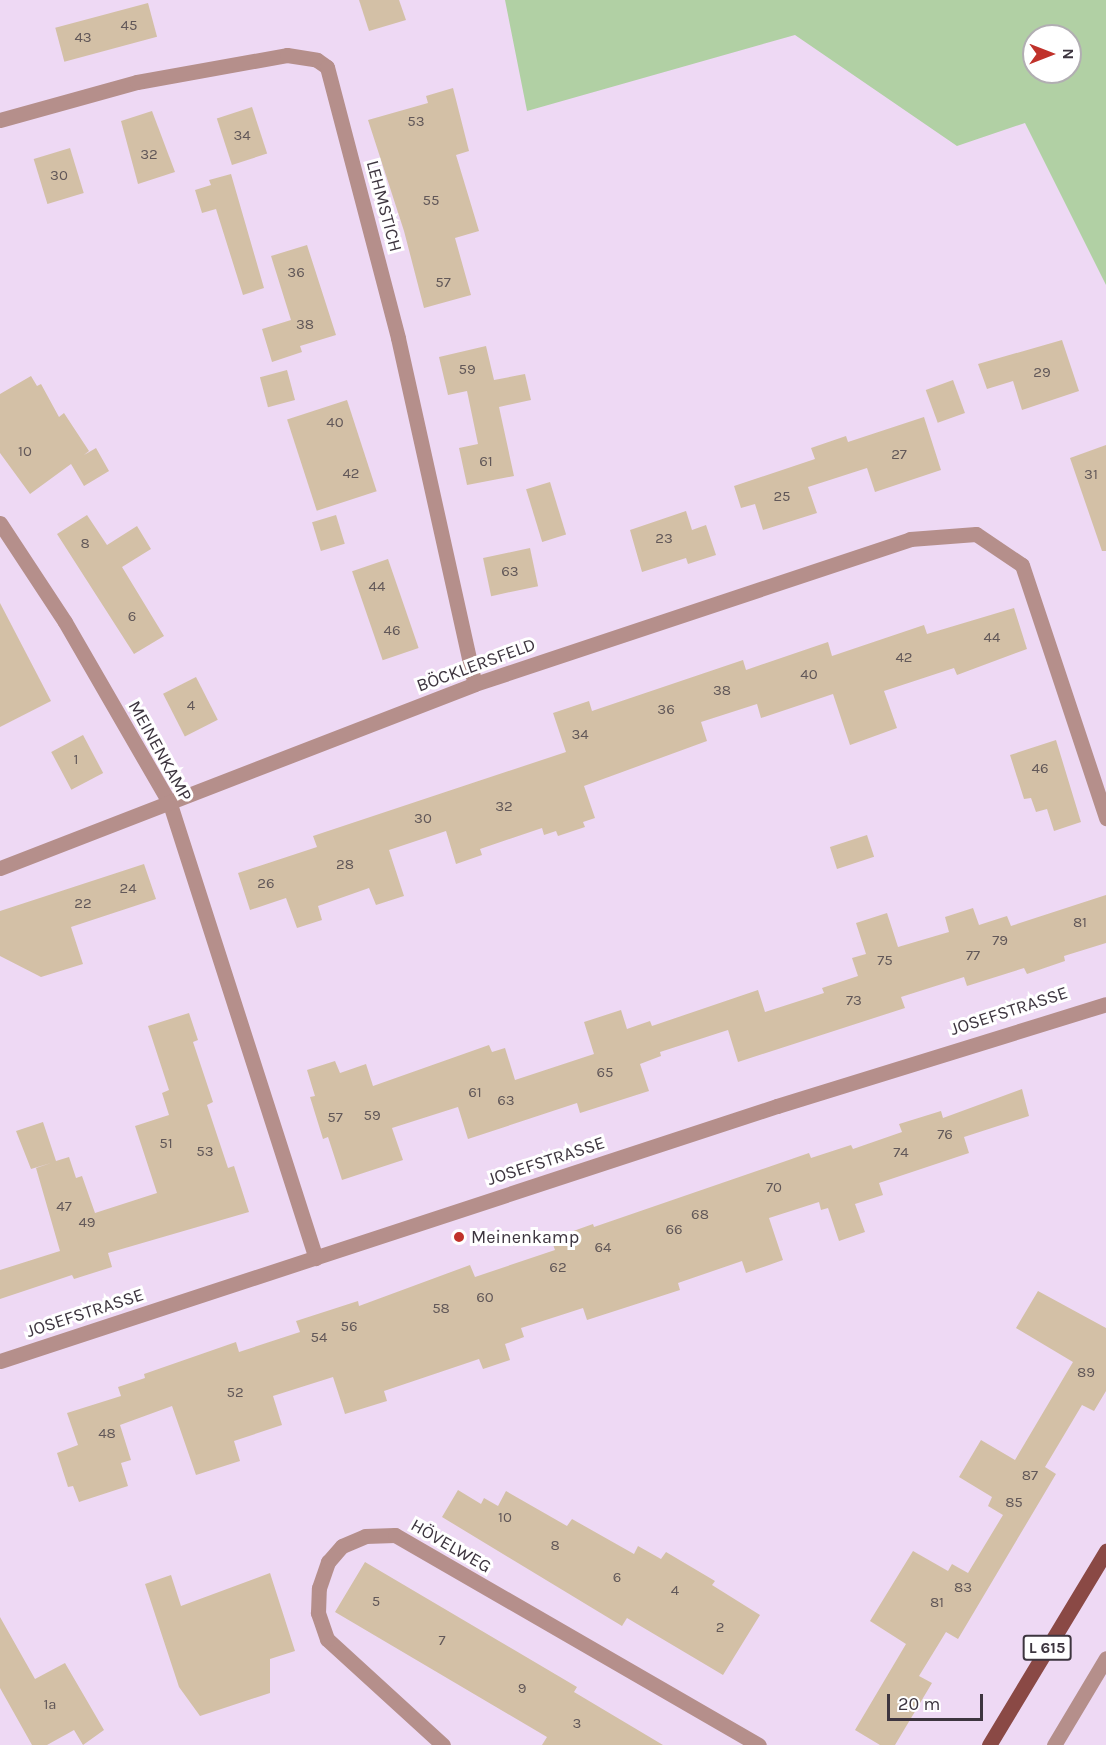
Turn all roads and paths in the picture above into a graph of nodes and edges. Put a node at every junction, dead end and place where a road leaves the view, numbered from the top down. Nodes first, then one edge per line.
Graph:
1 (0, 120) edge
2 (0, 524) edge
3 (475, 684) junction
4 (170, 804) junction
5 (1106, 818) edge
6 (0, 868) edge
7 (1106, 1004) edge
8 (316, 1258) junction
9 (0, 1361) edge
10 (1106, 1551) edge
11 (1106, 1658) edge
12 (443, 1745) edge
13 (759, 1745) edge
14 (989, 1745) edge
15 (1054, 1745) edge

1 - 3 street, LEHMSTICH
2 - 4 street, MEINENKAMP
3 - 4 street, BÖCKLERSFELD
3 - 5 street, BÖCKLERSFELD
4 - 6 street, BÖCKLERSFELD
4 - 8 street, MEINENKAMP
7 - 8 street, JOSEFSTRASSE
8 - 9 street, JOSEFSTRASSE
10 - 14 main road, L 615
11 - 15 street
12 - 13 street, HÖVELWEG

